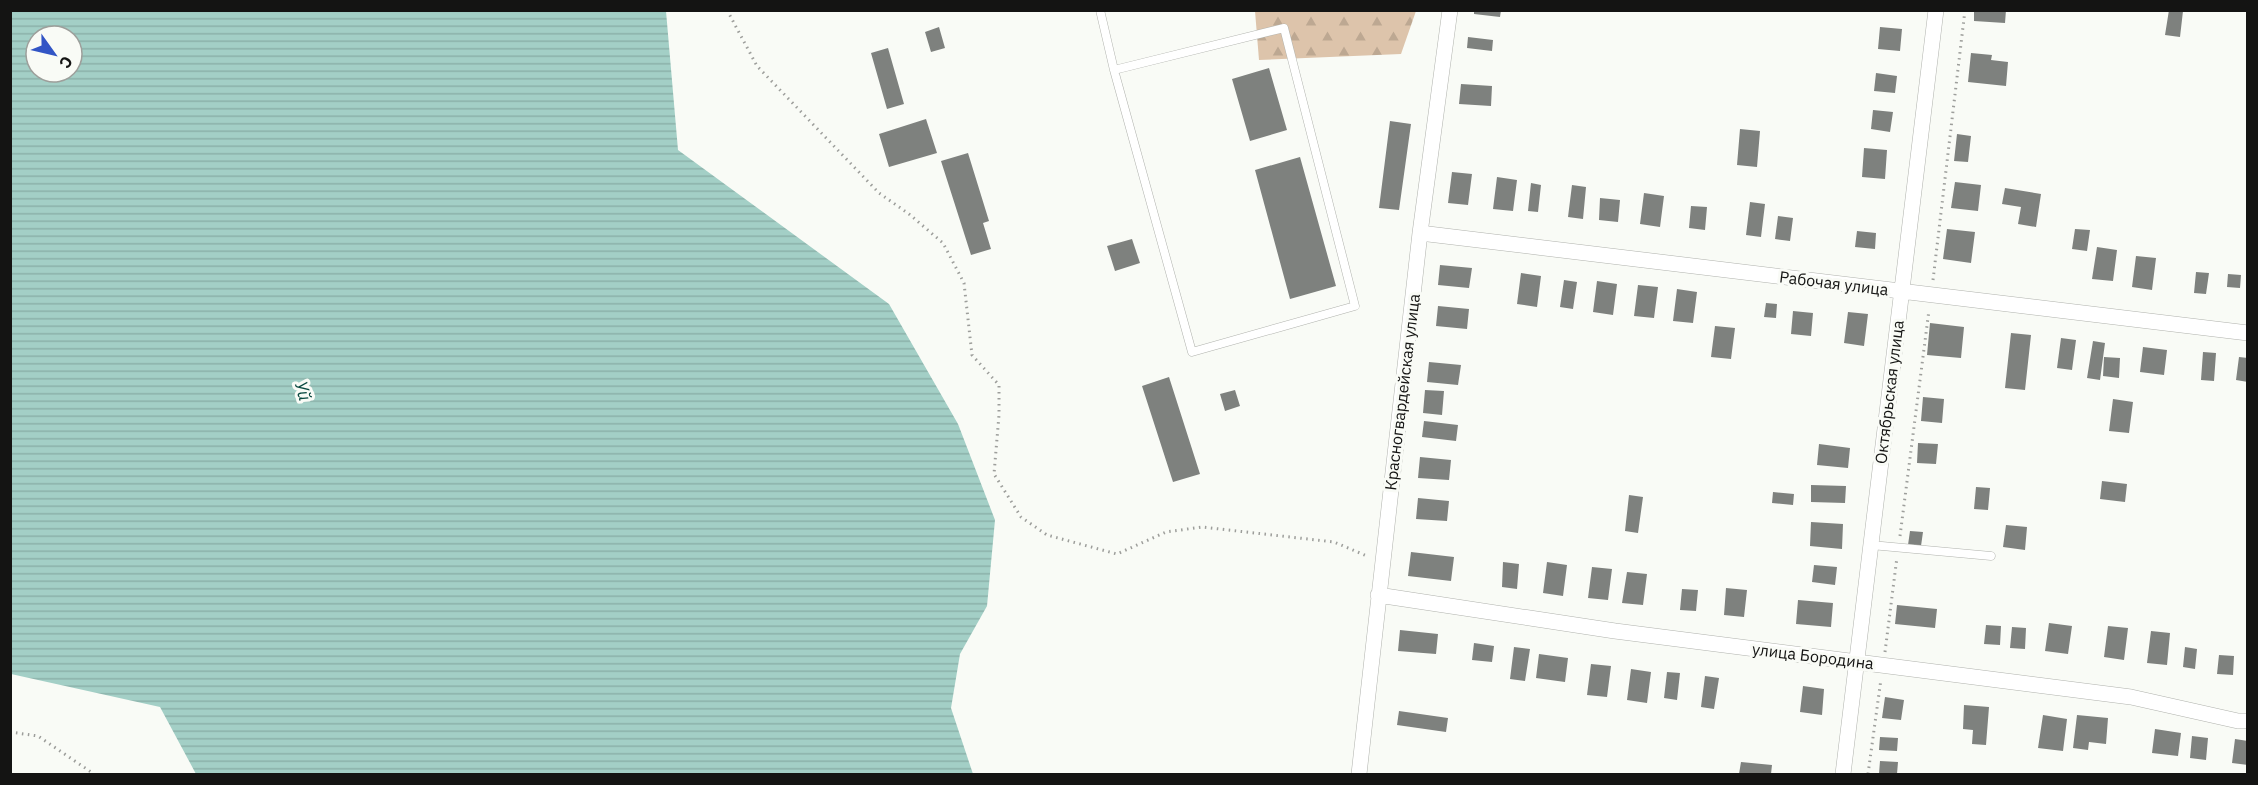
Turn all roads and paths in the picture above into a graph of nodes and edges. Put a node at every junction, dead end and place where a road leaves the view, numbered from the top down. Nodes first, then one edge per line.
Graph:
1 (727, 10) edge
2 (1100, 10) edge
3 (1450, 10) edge
4 (1936, 10) edge
5 (1965, 10) edge
6 (1114, 70) junction
7 (1420, 233) junction
8 (1901, 292) junction
9 (1931, 295) junction
10 (2247, 333) edge
11 (1871, 545) junction
12 (1898, 548) junction
13 (1991, 556) dead end
14 (1382, 563) junction
15 (1378, 596) junction
16 (1858, 662) junction
17 (1883, 665) junction
18 (2247, 722) edge
19 (10, 732) edge
20 (94, 774) edge
21 (1359, 774) edge
22 (1843, 774) edge
23 (1868, 774) edge

1 - 14 path
2 - 6 lane
3 - 7 street, Красногвардейская улица
4 - 8 street, Октябрьская улица
5 - 9 path
6 - 6 lane
7 - 8 street, Рабочая улица
7 - 14 street, Красногвардейская улица
8 - 9 street, Рабочая улица
8 - 11 street, Октябрьская улица
9 - 10 street, Рабочая улица
9 - 12 path
11 - 12 lane
11 - 16 street, Октябрьская улица
12 - 13 lane
12 - 17 path
14 - 15 street, Красногвардейская улица
15 - 16 street, улица Бородина
15 - 21 street, Красногвардейская улица
16 - 17 street, улица Бородина
16 - 22 street, Октябрьская улица
17 - 18 street, улица Бородина
17 - 23 path
19 - 20 path

